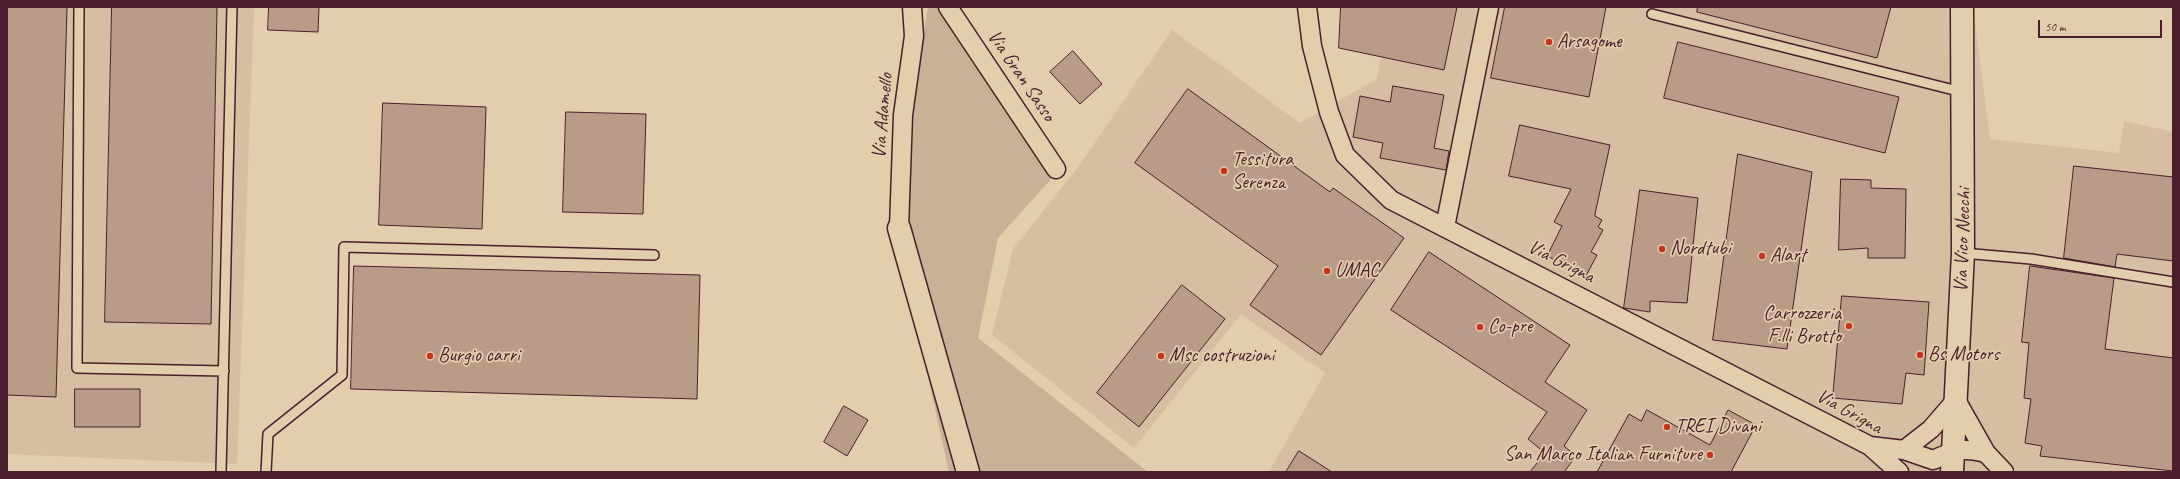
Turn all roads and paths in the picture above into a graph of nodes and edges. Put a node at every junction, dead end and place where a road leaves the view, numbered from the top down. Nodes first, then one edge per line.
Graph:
1 (80, 7) edge
2 (232, 7) edge
3 (912, 7) edge
4 (948, 7) edge
5 (1307, 7) edge
6 (1489, 7) edge
7 (1962, 7) edge
8 (1652, 14) dead end
9 (1963, 93) junction
10 (1056, 169) dead end
11 (1444, 227) junction
12 (899, 228) joint
13 (1963, 253) junction
14 (654, 255) dead end
15 (2173, 282) edge
16 (224, 371) junction
17 (1956, 400) junction
18 (1870, 446) junction
19 (1904, 450) junction
20 (1954, 450) junction
21 (1986, 453) junction
22 (1938, 466) edge
23 (221, 472) edge
24 (266, 472) edge
25 (968, 472) edge
26 (1899, 472) edge
27 (1952, 472) edge
28 (2004, 472) edge

1 - 16 lane
2 - 16 lane
3 - 12 street, Via Adamello
4 - 10 street, Via Gran Sasso
5 - 11 street, Via Grigna
6 - 11 street
7 - 9 street, Via Vico Necchi
8 - 9 lane
9 - 13 street, Via Vico Necchi
11 - 18 street, Via Grigna
12 - 25 street
13 - 15 lane
13 - 17 street, Via Vico Necchi
14 - 24 lane
16 - 23 lane
17 - 19 street
17 - 20 street, Via Vico Necchi
17 - 21 street
18 - 19 street
18 - 26 street, Via Grigna
19 - 22 street
20 - 21 street
20 - 22 street
20 - 27 street, Via Vico Necchi
21 - 28 street

